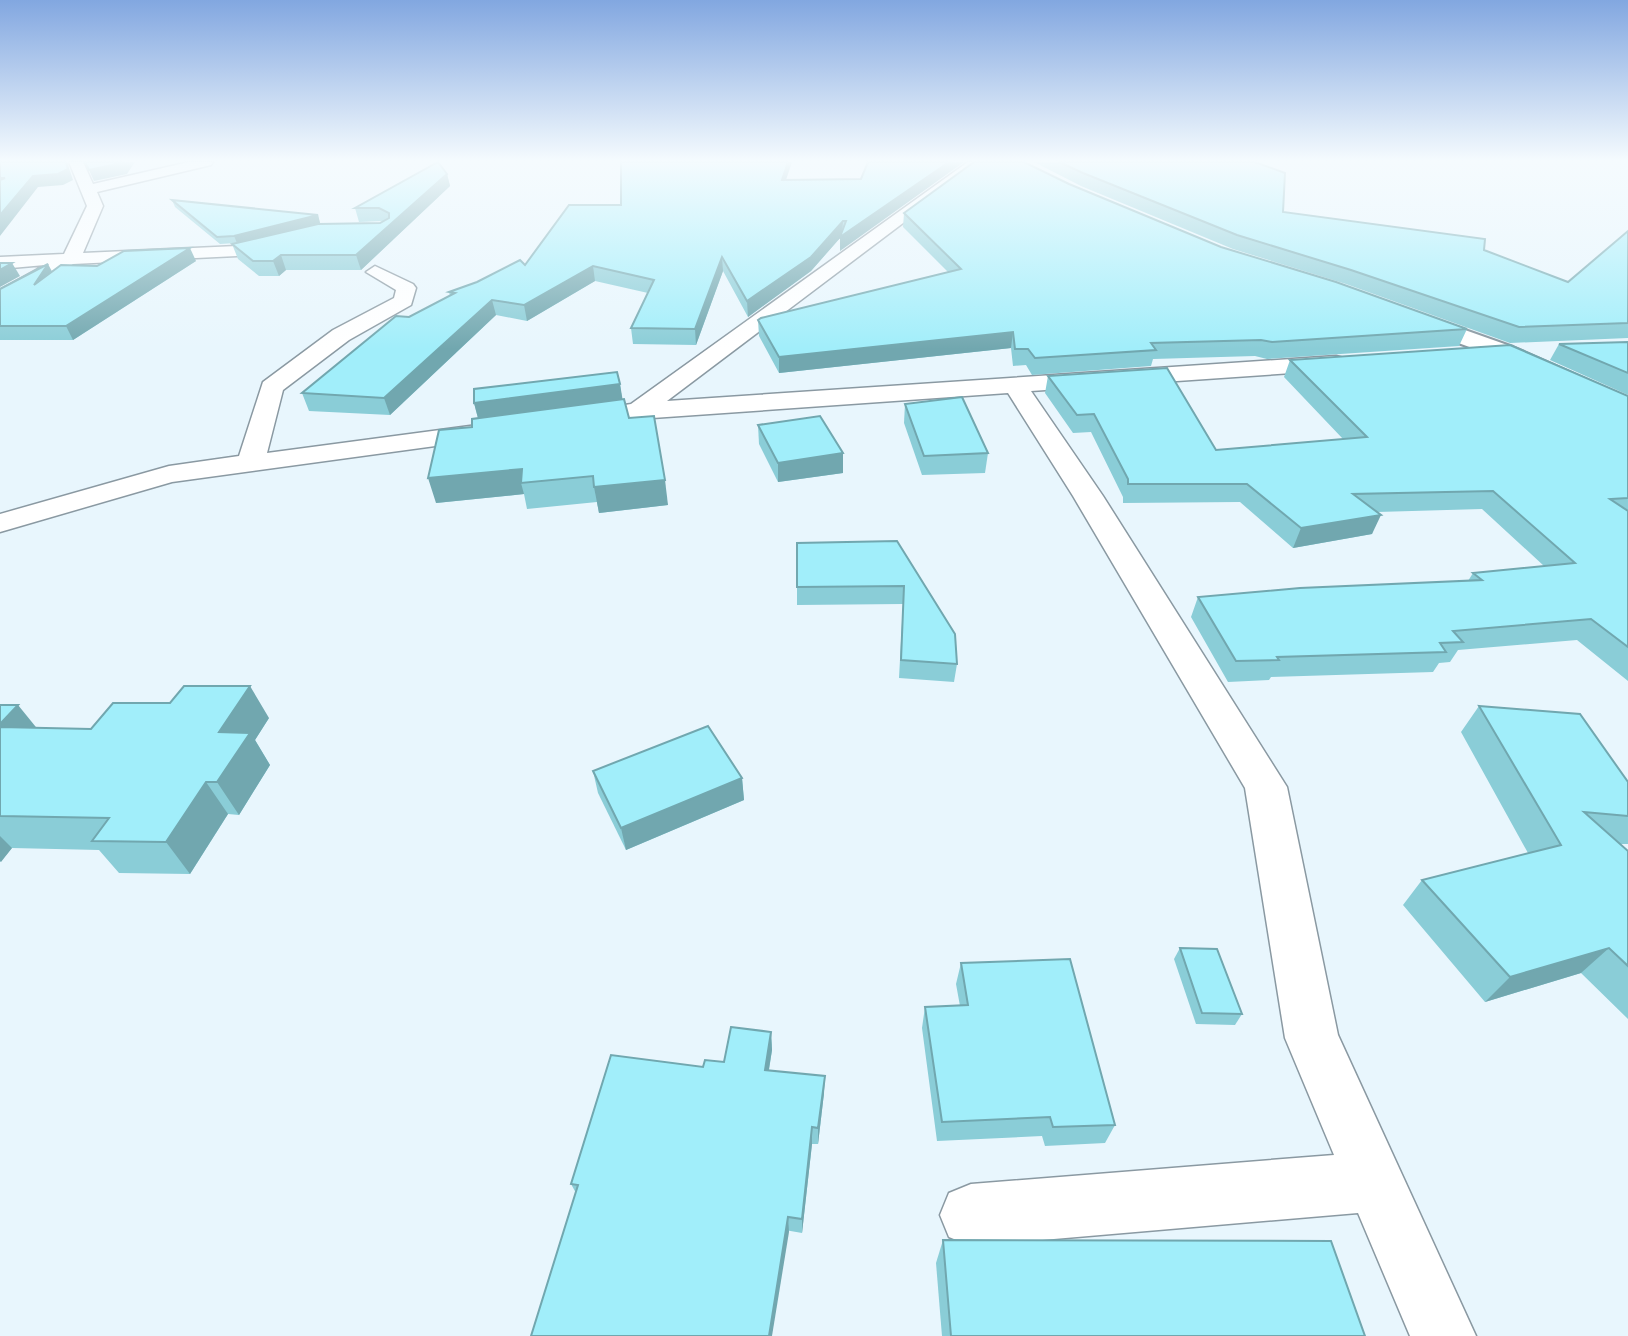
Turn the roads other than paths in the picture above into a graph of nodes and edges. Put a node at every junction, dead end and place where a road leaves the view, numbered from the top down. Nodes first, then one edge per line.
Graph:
1 (87, 224) edge
2 (892, 224) edge
3 (298, 236) edge
4 (70, 258) junction
5 (0, 263) edge
6 (375, 272) dead end
7 (0, 298) edge
8 (1390, 310) edge
9 (1560, 350) dead end
10 (1505, 352) junction
11 (1451, 356) edge
12 (1355, 362) edge
13 (1015, 385) junction
14 (1628, 408) edge
15 (638, 411) junction
16 (555, 422) edge
17 (514, 428) edge
18 (251, 463) junction
19 (0, 523) edge
20 (1375, 1182) junction
21 (971, 1215) dead end
22 (1443, 1336) edge

1 - 4 street
2 - 15 street
3 - 4 street
4 - 5 street
4 - 7 street
6 - 18 street
8 - 10 main road
9 - 10 main road
10 - 11 street
10 - 14 main road
12 - 13 street
13 - 15 street
13 - 20 street
15 - 16 street
17 - 18 street
18 - 19 street
20 - 21 street
20 - 22 street

